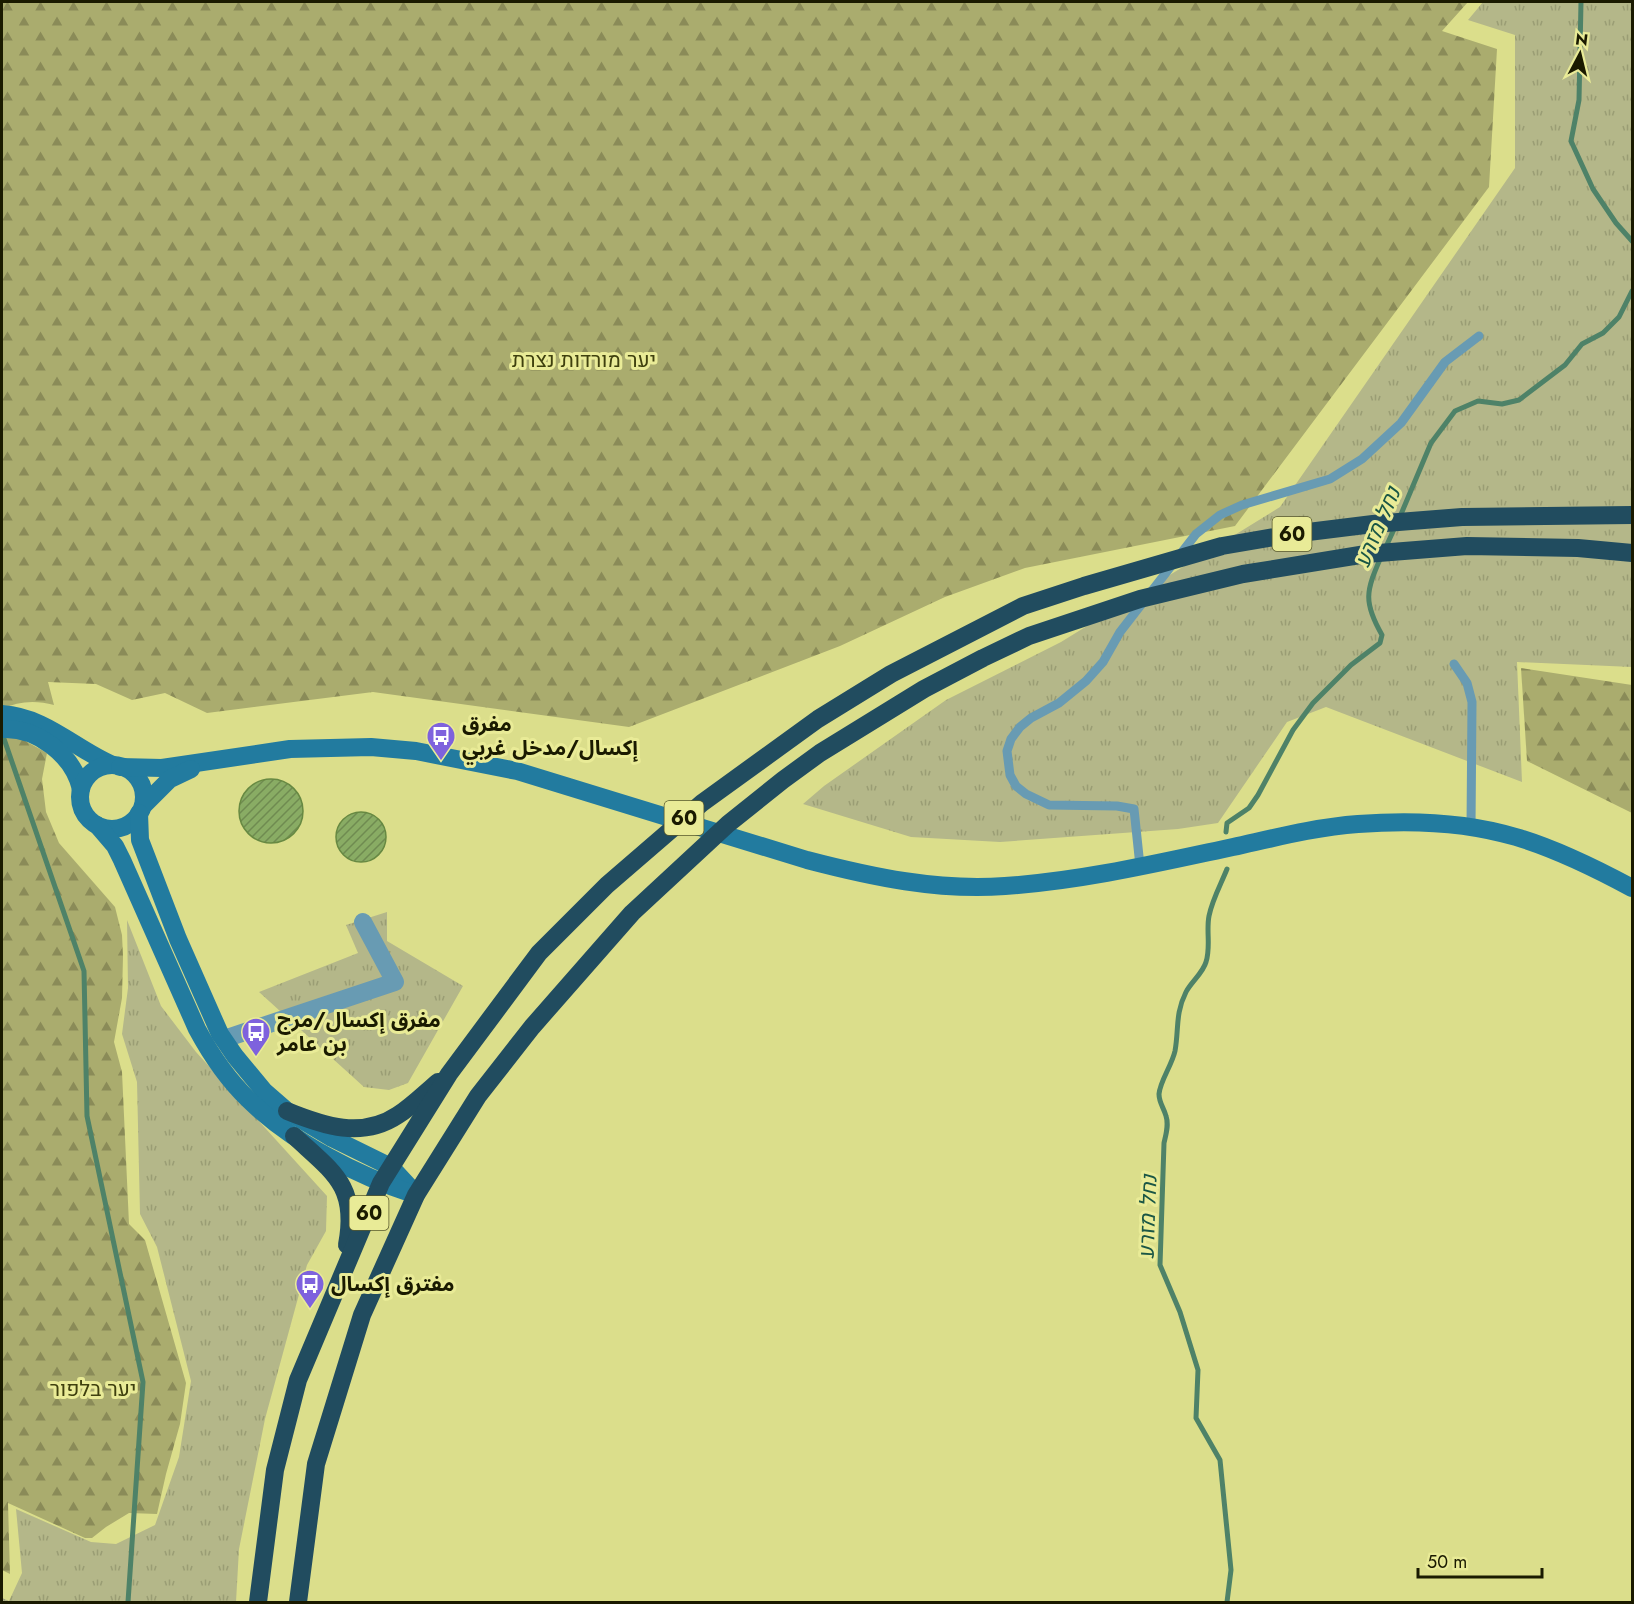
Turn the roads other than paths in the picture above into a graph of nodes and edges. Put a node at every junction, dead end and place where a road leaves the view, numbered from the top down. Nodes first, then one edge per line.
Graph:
1 (1479, 336) dead end
2 (1632, 515) edge
3 (1632, 553) edge
4 (1454, 664) dead end
5 (2, 714) edge
6 (2, 729) edge
7 (218, 760) junction
8 (117, 766) junction
9 (81, 789) junction
10 (141, 809) junction
11 (97, 825) junction
12 (1471, 828) junction
13 (1140, 866) junction
14 (1632, 888) edge
15 (363, 922) dead end
16 (224, 1039) junction
17 (449, 1074) junction
18 (287, 1111) junction
19 (294, 1136) junction
20 (391, 1167) junction
21 (381, 1183) junction
22 (416, 1194) junction
23 (342, 1276) junction
24 (258, 1602) edge
25 (298, 1602) edge

1 - 13 lane
2 - 17 highway, 60
3 - 22 highway, 60
4 - 12 lane
5 - 8 main road
6 - 9 main road
7 - 8 main road
7 - 10 main road
7 - 13 main road
8 - 9 main road
8 - 10 main road
9 - 11 main road
10 - 11 main road
10 - 16 main road
11 - 19 main road
12 - 13 main road
12 - 14 main road
15 - 16 street
16 - 18 main road
17 - 18 highway
17 - 20 highway, 60
18 - 20 main road
19 - 21 main road
19 - 23 highway
20 - 21 highway, 60
20 - 22 main road
21 - 22 main road
21 - 23 highway, 60
22 - 25 highway, 60
23 - 24 highway, 60

